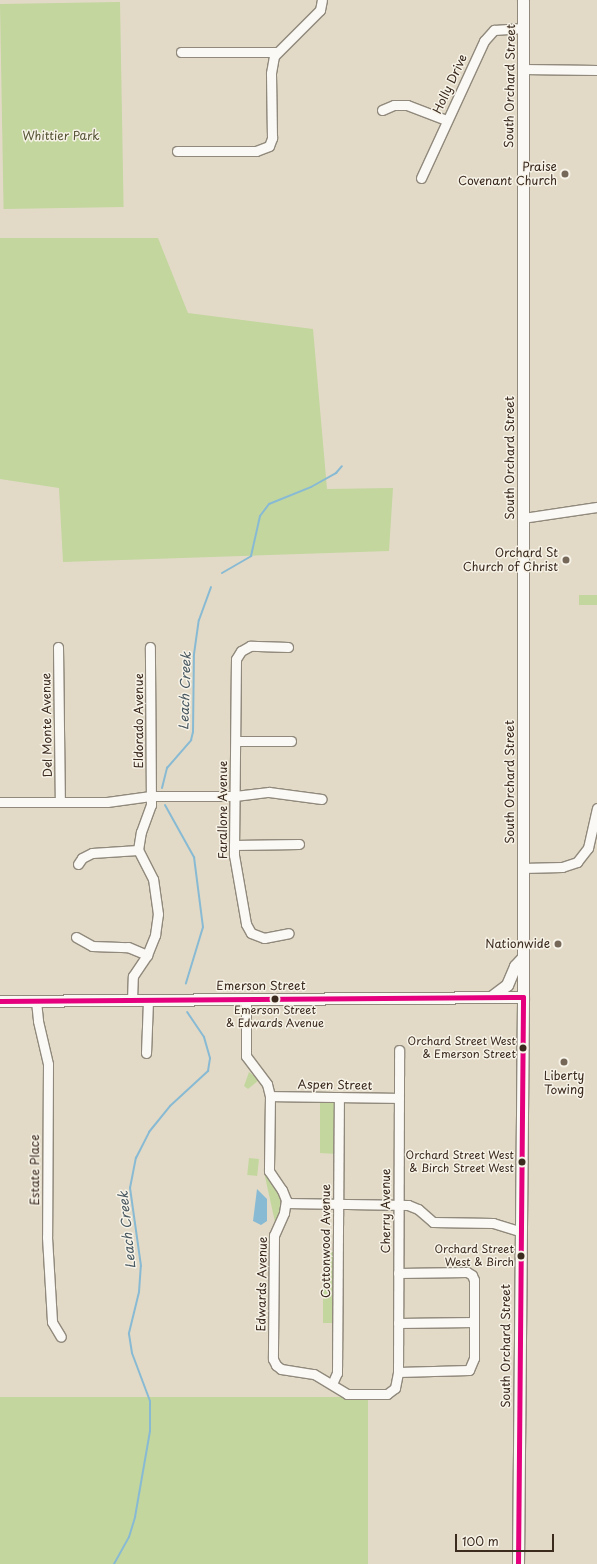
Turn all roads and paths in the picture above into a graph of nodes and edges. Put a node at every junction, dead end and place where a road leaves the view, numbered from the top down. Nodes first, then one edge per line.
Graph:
1 (524, 0) edge
2 (322, 3) edge
3 (523, 28) junction
4 (180, 52) dead end
5 (276, 52) junction
6 (523, 69) junction
7 (597, 70) edge
8 (382, 110) dead end
9 (446, 120) junction
10 (177, 151) dead end
11 (421, 178) dead end
12 (597, 507) edge
13 (523, 518) junction
14 (58, 647) dead end
15 (150, 647) dead end
16 (288, 647) dead end
17 (236, 741) junction
18 (291, 741) dead end
19 (151, 796) junction
20 (234, 796) junction
21 (322, 798) dead end
22 (0, 802) edge
23 (60, 802) junction
24 (597, 808) edge
25 (299, 844) dead end
26 (234, 845) junction
27 (138, 850) junction
28 (78, 864) dead end
29 (522, 868) junction
30 (289, 933) dead end
31 (76, 937) dead end
32 (147, 954) junction
33 (523, 957) junction
34 (490, 997) junction
35 (523, 997) junction
36 (246, 999) junction
37 (132, 1000) junction
38 (148, 1000) junction
39 (0, 1001) edge
40 (36, 1001) junction
41 (399, 1050) dead end
42 (146, 1053) dead end
43 (270, 1096) junction
44 (339, 1097) junction
45 (399, 1098) junction
46 (286, 1203) junction
47 (338, 1204) junction
48 (398, 1205) junction
49 (520, 1231) junction
50 (398, 1273) junction
51 (474, 1322) junction
52 (398, 1323) junction
53 (61, 1337) dead end
54 (278, 1367) joint
55 (398, 1372) junction
56 (332, 1384) junction
57 (518, 1564) edge

1 - 3 main road, South Orchard Street
2 - 5 street
3 - 6 main road, South Orchard Street
3 - 9 street, Holly Drive
4 - 5 street
5 - 10 street
6 - 7 street
6 - 13 main road, South Orchard Street
8 - 9 street
9 - 11 street, Holly Drive
12 - 13 street
13 - 29 main road, South Orchard Street
14 - 23 street, Del Monte Avenue
15 - 19 street, Eldorado Avenue
16 - 17 street, Farallone Avenue
17 - 18 street
17 - 20 street, Farallone Avenue
19 - 20 street
19 - 23 street
19 - 27 street, Eldorado Avenue
20 - 21 street
20 - 26 street, Farallone Avenue
22 - 23 street
24 - 29 street
25 - 26 street
26 - 30 street, Farallone Avenue
27 - 28 street
27 - 32 street
29 - 33 main road, South Orchard Street
31 - 32 street
32 - 37 street
33 - 34 main road
33 - 35 main road, South Orchard Street
34 - 35 main road, Emerson Street
34 - 36 main road, Emerson Street
35 - 49 main road, South Orchard Street
36 - 38 main road, Emerson Street
36 - 43 street
37 - 38 main road, Emerson Street
37 - 40 main road, Emerson Street
38 - 42 street
39 - 40 main road, Emerson Street
40 - 53 street, Estate Place
41 - 45 street, Cherry Avenue
43 - 44 street, Aspen Street
43 - 46 street
44 - 45 street, Aspen Street
44 - 47 street, Cottonwood Avenue
45 - 48 street, Cherry Avenue
46 - 47 street
46 - 54 street, Edwards Avenue
47 - 48 street
47 - 56 street, Cottonwood Avenue
48 - 49 street
48 - 50 street, Cherry Avenue
49 - 57 main road, South Orchard Street
50 - 51 street
50 - 52 street, Cherry Avenue
51 - 52 street
51 - 55 street
52 - 55 street, Cherry Avenue
54 - 56 street, Cherry Avenue
55 - 56 street, Cherry Avenue

